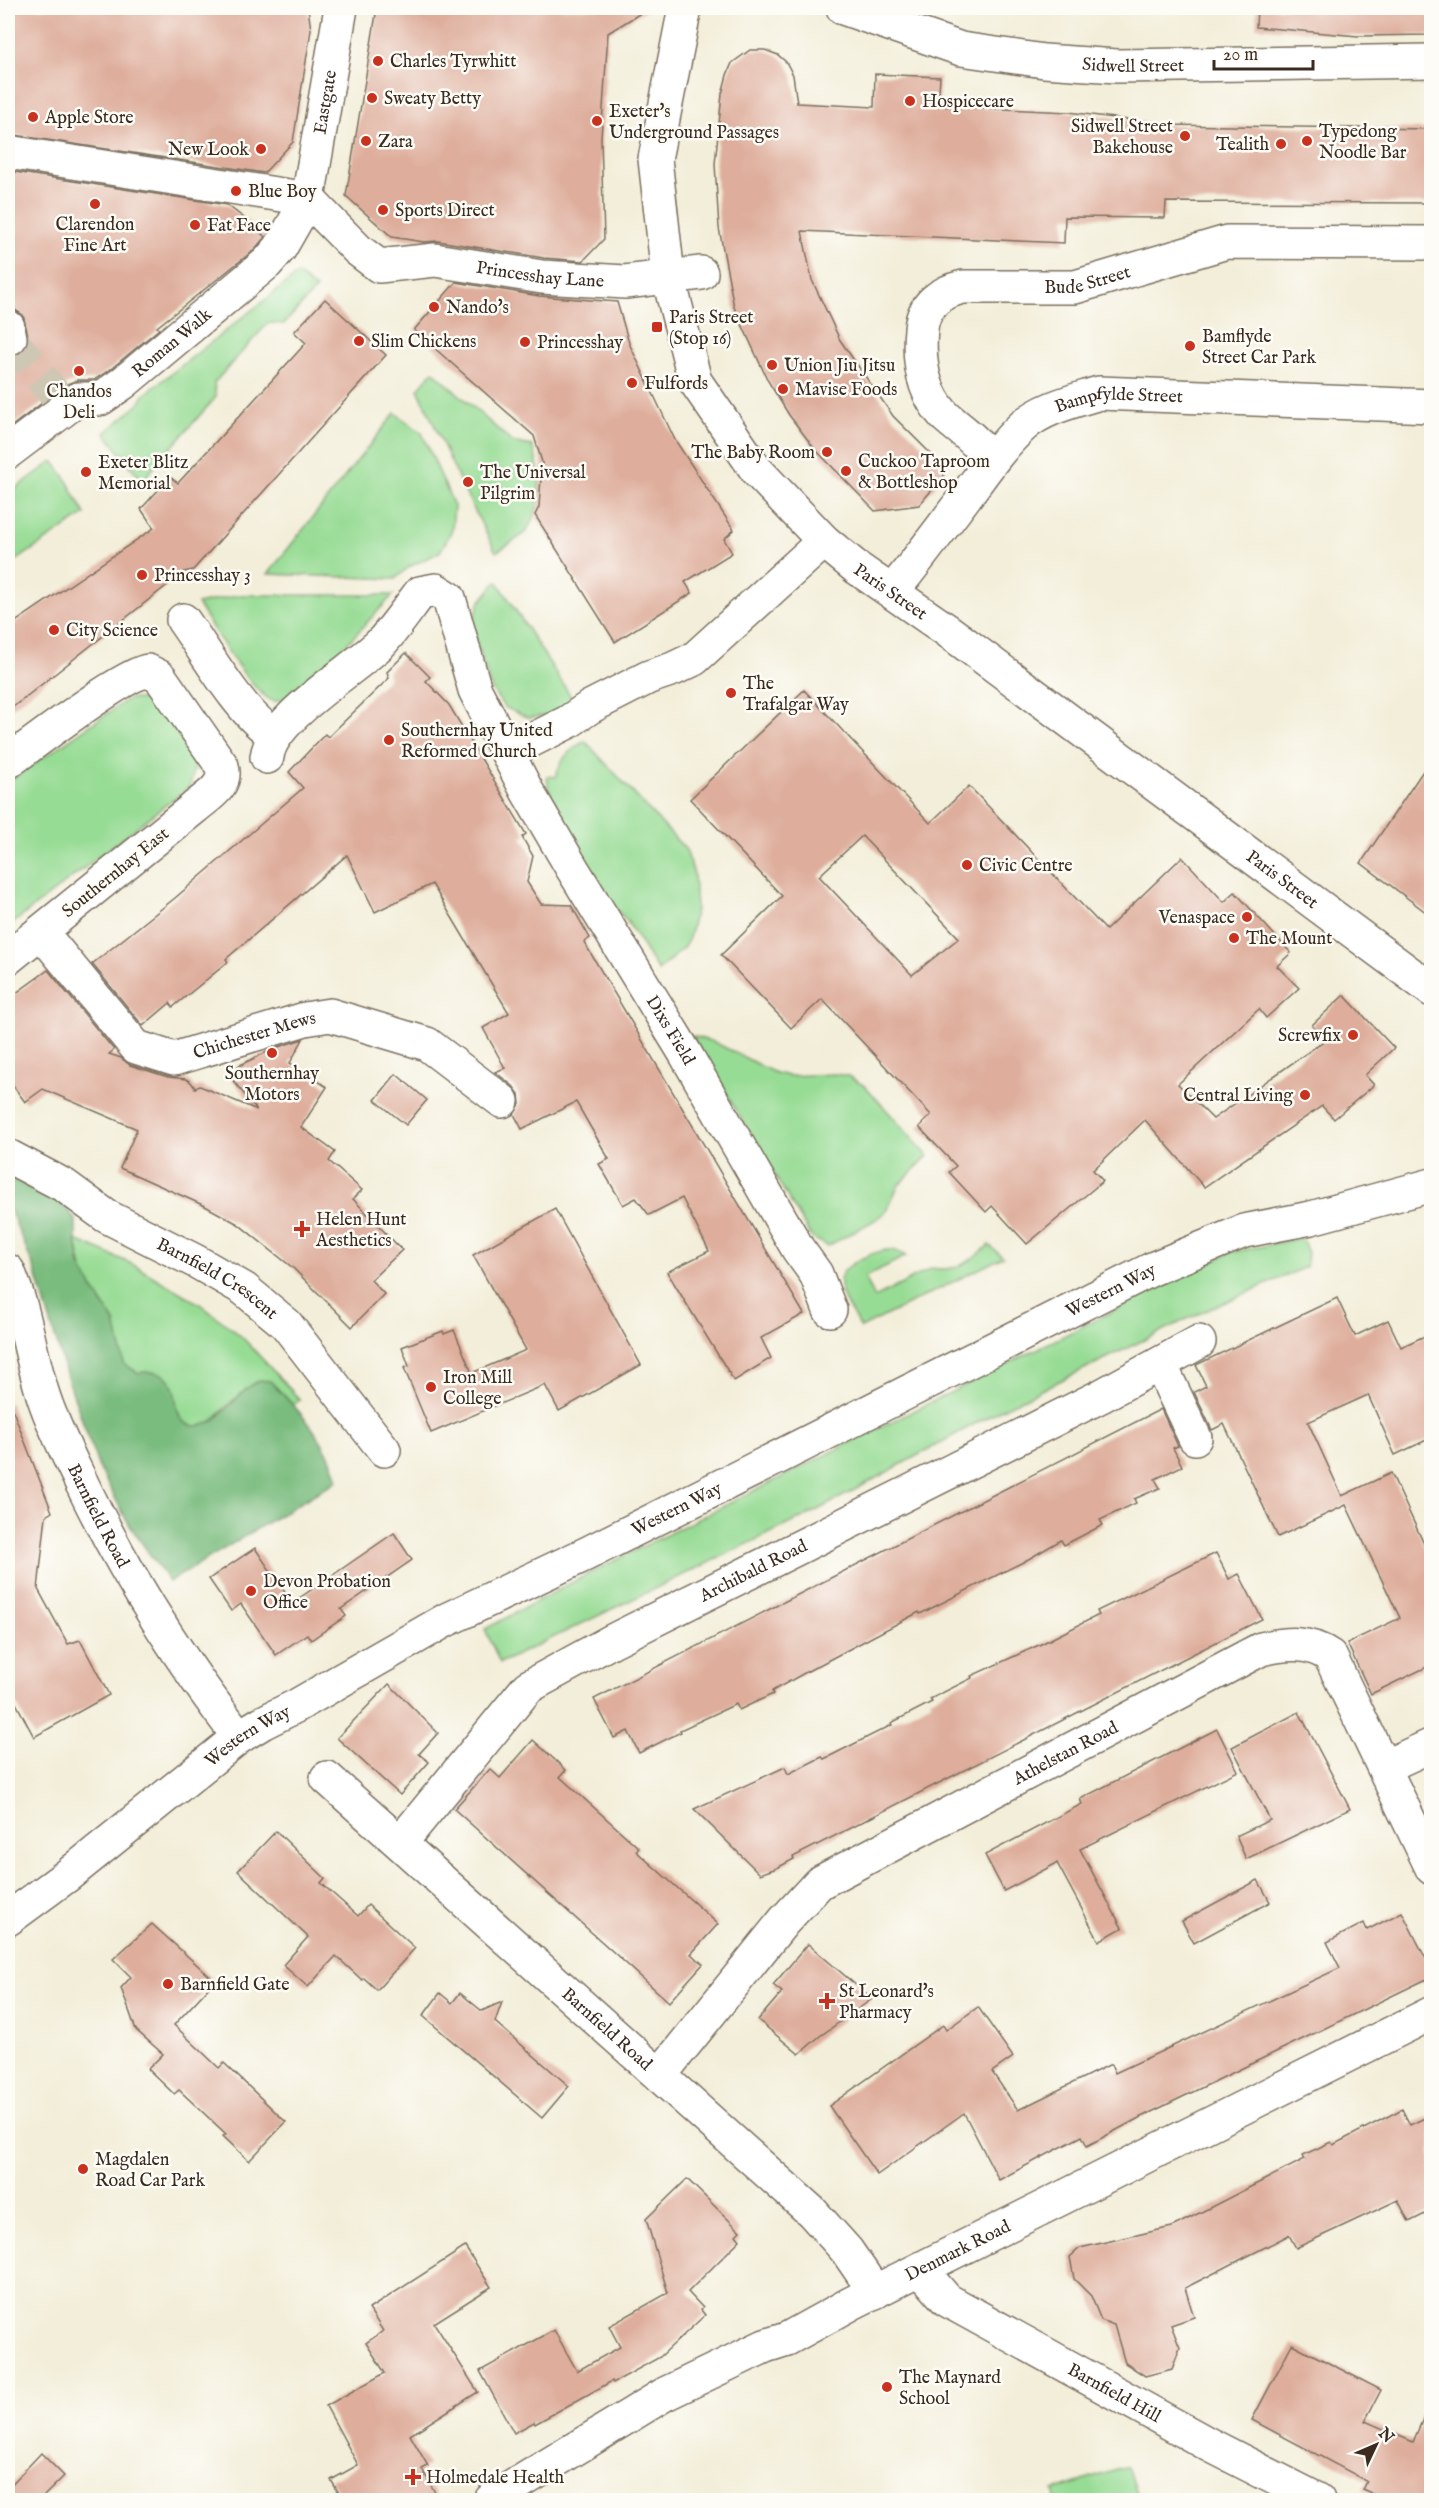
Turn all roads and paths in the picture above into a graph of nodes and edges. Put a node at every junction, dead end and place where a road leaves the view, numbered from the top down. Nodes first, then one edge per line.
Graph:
1 (341, 8) edge
2 (685, 8) edge
3 (843, 8) edge
4 (1431, 62) edge
5 (8, 152) edge
6 (308, 199) junction
7 (1431, 243) edge
8 (701, 273) dead end
9 (668, 276) junction
10 (1431, 406) edge
11 (8, 452) edge
12 (986, 467) junction
13 (824, 541) junction
14 (892, 592) junction
15 (183, 620) dead end
16 (281, 728) junction
17 (508, 752) junction
18 (267, 757) dead end
19 (8, 762) edge
20 (41, 932) junction
21 (8, 958) edge
22 (1431, 990) edge
23 (502, 1101) dead end
24 (8, 1156) edge
25 (1431, 1185) edge
26 (1394, 1197) junction
27 (1431, 1204) edge
28 (8, 1271) edge
29 (830, 1310) dead end
30 (1199, 1342) dead end
31 (1160, 1364) junction
32 (1195, 1438) dead end
33 (384, 1450) dead end
34 (240, 1737) junction
35 (1431, 1745) edge
36 (1384, 1767) junction
37 (327, 1778) dead end
38 (401, 1842) junction
39 (1431, 1868) edge
40 (8, 1919) edge
41 (1431, 2013) edge
42 (660, 2075) junction
43 (921, 2270) junction
44 (875, 2292) junction
45 (491, 2500) edge
46 (1318, 2500) edge

1 - 6 street, Eastgate
2 - 9 street, Paris Street
3 - 4 street, Sidwell Street
5 - 6 street
6 - 9 street, Princesshay Lane
6 - 11 street, Roman Walk
7 - 12 street, Bude Street
8 - 9 street, Princesshay Lane
9 - 13 street, Paris Street
10 - 12 street, Bampfylde Street
12 - 14 street, Bampfylde Street
13 - 14 street, Paris Street
13 - 17 street
14 - 22 street, Paris Street
15 - 16 street
16 - 17 street, Dixs Field
16 - 18 street
17 - 29 street, Dixs Field
19 - 20 street, Southernhay East
20 - 21 street, Southernhay East
20 - 23 street, Chichester Mews
24 - 33 street, Barnfield Crescent
25 - 26 street, Western Way
26 - 27 street, Western Way
26 - 34 street, Western Way
28 - 34 street, Barnfield Road
30 - 31 street, Archibald Road
31 - 32 street
31 - 38 street, Archibald Road
34 - 40 street, Western Way
35 - 36 street
36 - 39 street, Athelstan Road
36 - 42 street, Athelstan Road
37 - 38 street, Barnfield Road
38 - 42 street, Barnfield Road
41 - 43 street, Denmark Road
42 - 44 street, Barnfield Road
43 - 44 street, Denmark Road
43 - 46 street, Barnfield Hill
44 - 45 street, Denmark Road

